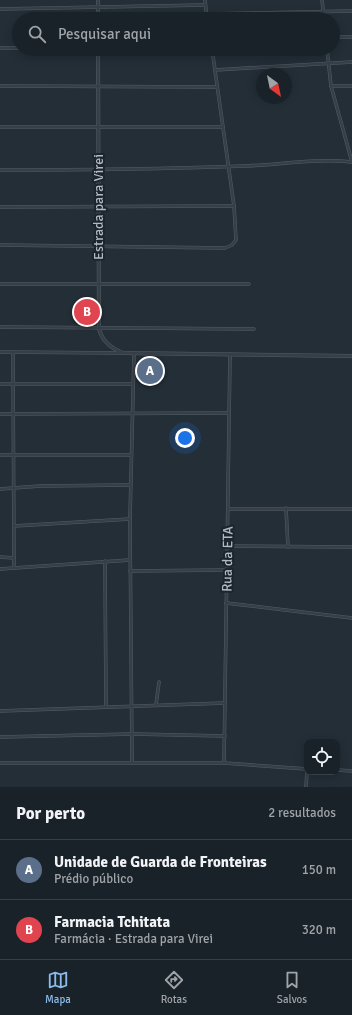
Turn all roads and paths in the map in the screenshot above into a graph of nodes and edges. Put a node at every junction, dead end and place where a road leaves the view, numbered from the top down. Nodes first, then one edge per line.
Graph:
1 (98, 0) edge
2 (205, 0) edge
3 (322, 0) edge
4 (205, 5) junction
5 (98, 7) junction
6 (0, 9) edge
7 (98, 12) edge
8 (207, 12) edge
9 (323, 12) joint
10 (352, 12) edge
11 (340, 37) edge
12 (352, 37) edge
13 (0, 48) edge
14 (12, 48) edge
15 (98, 56) edge
16 (213, 56) edge
17 (328, 56) edge
18 (328, 62) junction
19 (352, 62) edge
20 (215, 70) junction
21 (0, 86) edge
22 (98, 86) junction
23 (330, 86) junction
24 (352, 86) edge
25 (217, 87) junction
26 (223, 126) junction
27 (0, 127) edge
28 (98, 127) junction
29 (229, 167) junction
30 (0, 170) edge
31 (98, 170) junction
32 (234, 206) junction
33 (0, 207) edge
34 (98, 207) junction
35 (0, 245) edge
36 (98, 245) junction
37 (0, 284) edge
38 (98, 284) junction
39 (249, 284) dead end
40 (0, 327) edge
41 (99, 328) junction
42 (254, 329) dead end
43 (0, 352) edge
44 (13, 352) junction
45 (123, 353) junction
46 (134, 353) junction
47 (230, 354) junction
48 (352, 356) edge
49 (0, 384) edge
50 (14, 384) junction
51 (133, 384) junction
52 (229, 413) junction
53 (0, 414) edge
54 (13, 414) junction
55 (132, 414) junction
56 (13, 455) junction
57 (131, 455) junction
58 (0, 456) edge
59 (130, 484) junction
60 (0, 489) edge
61 (12, 489) junction
62 (286, 508) junction
63 (228, 509) junction
64 (352, 509) edge
65 (130, 519) junction
66 (14, 526) junction
67 (227, 546) junction
68 (288, 546) junction
69 (352, 547) edge
70 (0, 557) edge
71 (14, 558) junction
72 (130, 560) junction
73 (105, 562) junction
74 (14, 567) junction
75 (0, 569) edge
76 (227, 570) junction
77 (130, 571) junction
78 (226, 603) junction
79 (352, 618) edge
80 (159, 682) dead end
81 (225, 703) junction
82 (156, 705) junction
83 (132, 706) junction
84 (106, 707) junction
85 (0, 711) edge
86 (133, 734) junction
87 (224, 736) junction
88 (0, 737) edge
89 (132, 762) junction
90 (0, 763) edge
91 (224, 763) junction
92 (304, 770) edge
93 (340, 770) edge
94 (352, 771) edge
95 (307, 775) edge
96 (306, 787) edge

1 - 5 street
2 - 4 street
3 - 9 street
4 - 5 street
4 - 8 street
5 - 6 street
5 - 7 street
9 - 10 street
11 - 12 street
13 - 14 street
15 - 22 street, Estrada para Virei
16 - 20 street
17 - 18 street
18 - 19 street
18 - 20 street
18 - 23 street
20 - 25 street
21 - 22 street
22 - 25 street
22 - 28 street, Estrada para Virei
23 - 24 street
23 - 29 street
25 - 26 street
26 - 28 street
26 - 29 street
27 - 28 street
28 - 31 street, Estrada para Virei
29 - 31 street
29 - 32 street
30 - 31 street
31 - 34 street, Estrada para Virei
32 - 34 street
32 - 36 street
33 - 34 street
34 - 36 street, Estrada para Virei
35 - 36 street
36 - 38 street, Estrada para Virei
37 - 38 street
38 - 39 street
38 - 41 street, Estrada para Virei
40 - 41 street
41 - 42 street
41 - 45 street
43 - 44 street
44 - 45 street
44 - 50 street
45 - 46 street
46 - 47 street
46 - 51 street
47 - 48 street
47 - 52 street, Rua da ETA
49 - 50 street
50 - 51 street
50 - 54 street
51 - 55 street
52 - 55 street
52 - 63 street, Rua da ETA
53 - 54 street
54 - 55 street
54 - 56 street
55 - 57 street
56 - 57 street
56 - 58 street
56 - 61 street
57 - 59 street
59 - 61 street
59 - 65 street
60 - 61 street
61 - 66 street
62 - 63 street
62 - 64 street
62 - 68 street
63 - 67 street, Rua da ETA
65 - 66 street
65 - 72 street
66 - 71 street
67 - 68 street
67 - 76 street, Rua da ETA
68 - 69 street
70 - 71 street
71 - 74 street
72 - 73 street
72 - 77 street
73 - 74 street
73 - 84 street
74 - 75 street
76 - 77 street
76 - 78 street, Rua da ETA
77 - 83 street
78 - 79 street
78 - 81 street, Rua da ETA
80 - 82 street
81 - 82 street
81 - 87 street, Rua da ETA
82 - 83 street
83 - 84 street
83 - 86 street
84 - 85 street
86 - 87 street
86 - 88 street
86 - 89 street
87 - 91 street, Rua da ETA
89 - 90 street
89 - 91 street
91 - 92 street
93 - 94 street
95 - 96 street

